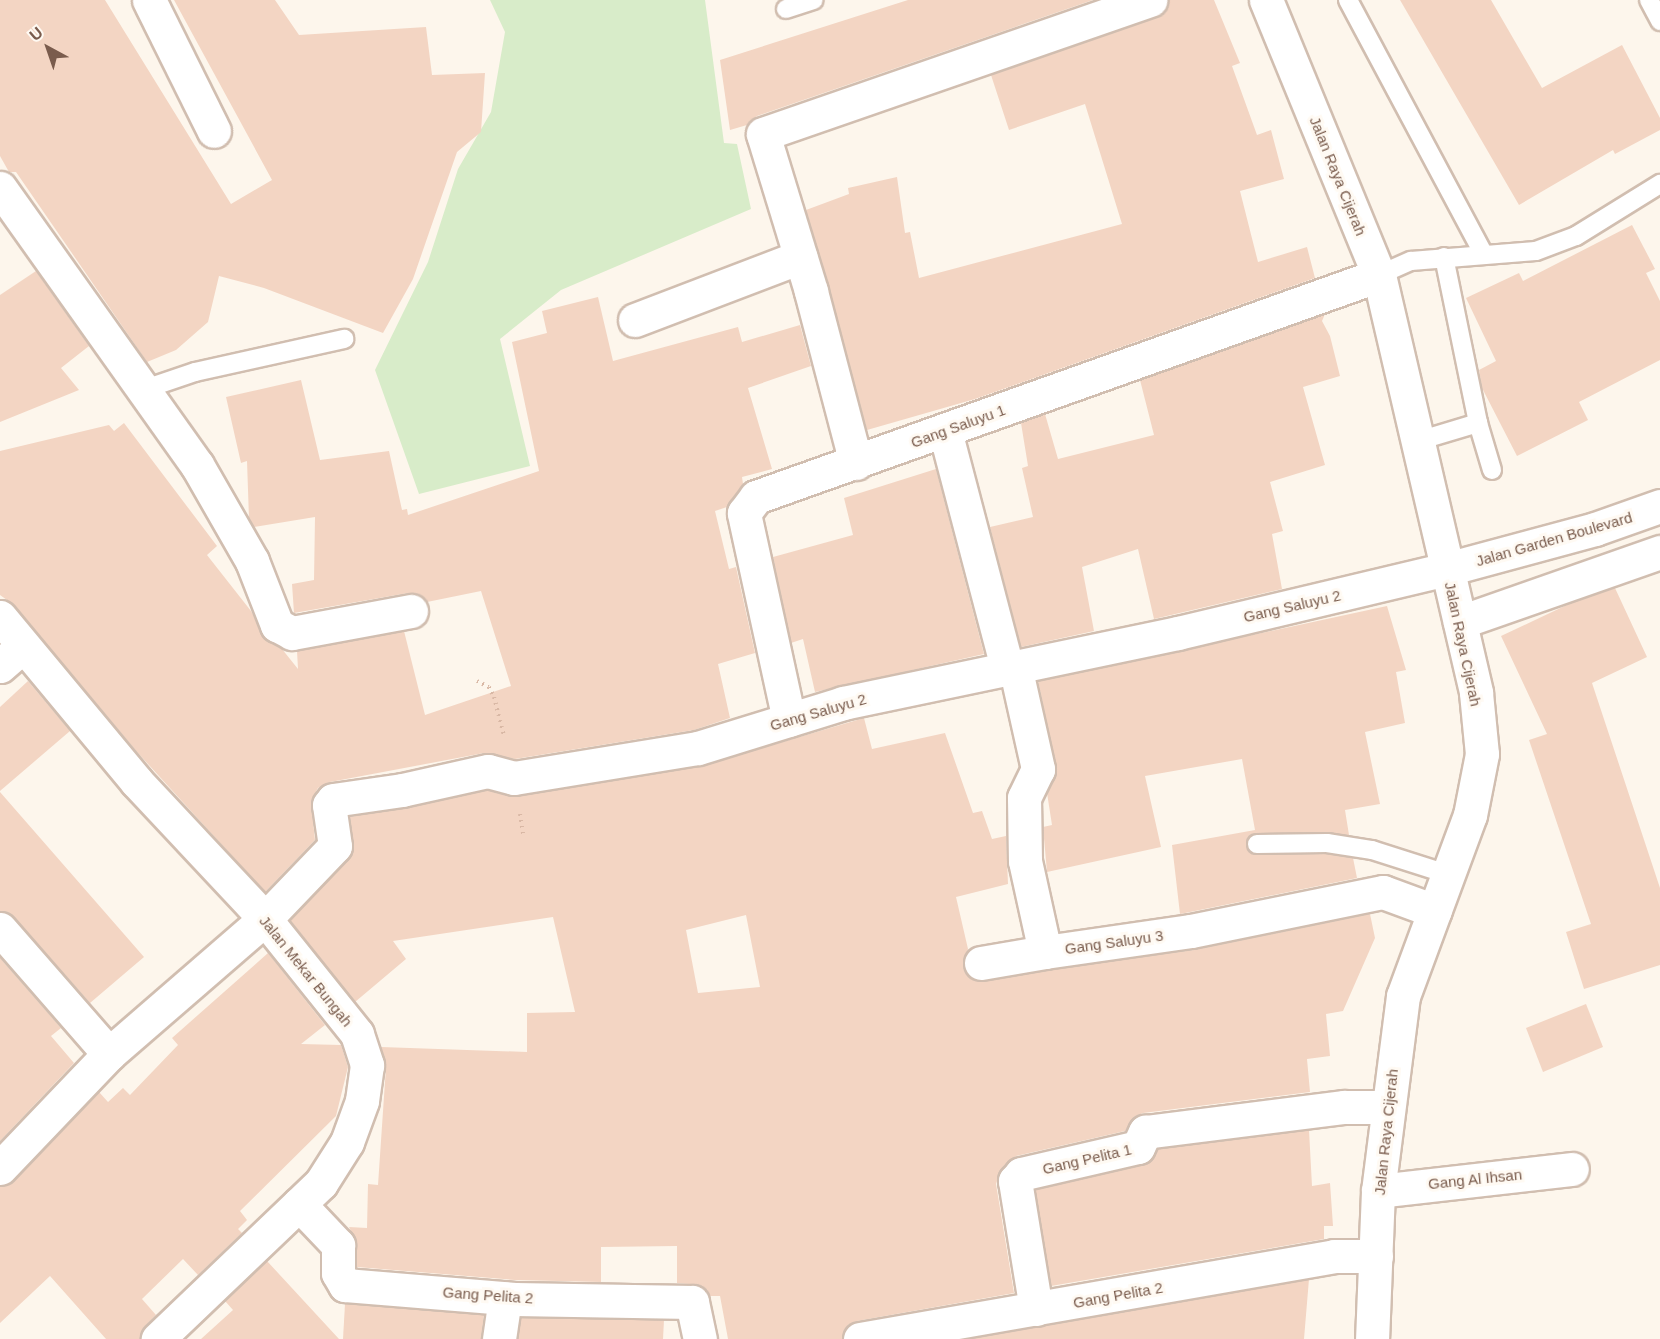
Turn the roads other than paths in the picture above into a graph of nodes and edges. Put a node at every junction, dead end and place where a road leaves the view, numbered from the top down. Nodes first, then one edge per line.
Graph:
1 (149, 0) edge
2 (814, 0) edge
3 (1150, 0) edge
4 (1266, 0) edge
5 (1348, 0) edge
6 (1649, 0) edge
7 (786, 9) dead end
8 (1660, 21) edge
9 (213, 131) dead end
10 (1660, 184) edge
11 (0, 188) edge
12 (1483, 253) junction
13 (800, 257) junction
14 (1444, 257) junction
15 (1379, 274) junction
16 (635, 320) dead end
17 (344, 339) dead end
18 (142, 390) junction
19 (1478, 423) junction
20 (945, 430) junction
21 (1418, 441) junction
22 (856, 462) junction
23 (1492, 470) dead end
24 (1648, 511) edge
25 (1657, 563) edge
26 (1448, 569) junction
27 (411, 611) dead end
28 (0, 617) edge
29 (1460, 622) junction
30 (11, 656) edge
31 (1011, 667) junction
32 (789, 720) junction
33 (1257, 844) dead end
34 (1447, 874) junction
35 (1435, 911) junction
36 (265, 919) junction
37 (0, 929) edge
38 (1044, 952) junction
39 (981, 963) dead end
40 (110, 1054) junction
41 (1387, 1107) junction
42 (0, 1168) edge
43 (1572, 1169) dead end
44 (1378, 1191) junction
45 (299, 1204) junction
46 (1376, 1256) junction
47 (505, 1298) junction
48 (1036, 1309) junction
49 (158, 1339) edge
50 (499, 1339) edge
51 (700, 1339) edge
52 (860, 1339) edge
53 (1372, 1339) edge

1 - 9 street
2 - 7 lane
3 - 13 street
4 - 15 street, Jalan Raya Cijerah
5 - 12 lane
6 - 8 lane
10 - 12 lane
11 - 18 street
12 - 14 lane
13 - 16 street
13 - 22 street
14 - 15 lane
14 - 19 lane
15 - 20 street, Gang Saluyu 1
15 - 21 street, Jalan Raya Cijerah
17 - 18 lane
18 - 27 street
19 - 21 lane
19 - 23 lane
20 - 22 street, Gang Saluyu 1
20 - 31 street, Gang Saluyu 3
21 - 26 street, Jalan Raya Cijerah
22 - 32 street, Gang Saluyu 1
24 - 25 street
24 - 26 street, Jalan Garden Boulevard
25 - 29 street
26 - 29 street, Jalan Raya Cijerah
26 - 31 street, Gang Saluyu 2
28 - 30 street, Jalan Mekar Bungah
29 - 34 street, Jalan Raya Cijerah
30 - 36 street, Jalan Mekar Bungah
31 - 32 street, Gang Saluyu 2
31 - 38 street, Gang Saluyu 3
32 - 36 street, Gang Saluyu 2
33 - 34 lane
34 - 35 street, Jalan Raya Cijerah
35 - 38 street, Gang Saluyu 3
35 - 41 street, Jalan Raya Cijerah
36 - 40 street
36 - 45 street, Jalan Mekar Bungah
37 - 40 street
38 - 39 street
40 - 42 street
41 - 44 street, Jalan Raya Cijerah
41 - 48 street, Gang Pelita 1
43 - 44 street, Gang Al Ihsan
44 - 46 street, Jalan Raya Cijerah
45 - 47 street, Gang Pelita 2
45 - 49 street, Jalan Mekar Bungah
46 - 48 street, Gang Pelita 2
46 - 53 street, Jalan Raya Cijerah
47 - 50 street
47 - 51 street, Gang Pelita 2
48 - 52 street, Gang Pelita 2

